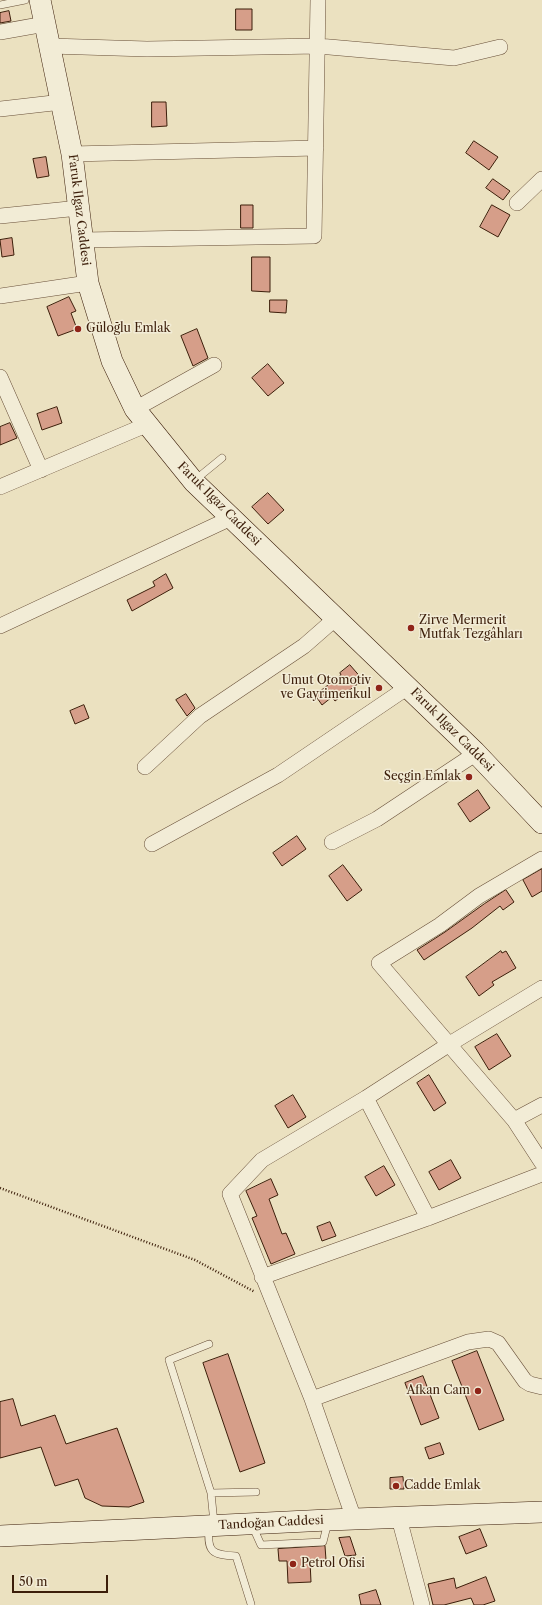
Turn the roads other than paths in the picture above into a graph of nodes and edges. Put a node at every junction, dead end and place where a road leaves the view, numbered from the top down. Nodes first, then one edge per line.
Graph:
1 (25, 0) edge
2 (40, 0) edge
3 (318, 0) edge
4 (0, 5) edge
5 (45, 24) junction
6 (0, 32) edge
7 (50, 46) junction
8 (318, 46) junction
9 (500, 47) dead end
10 (62, 102) junction
11 (0, 109) edge
12 (316, 148) junction
13 (72, 154) junction
14 (542, 179) edge
15 (517, 202) dead end
16 (79, 208) junction
17 (0, 216) edge
18 (83, 240) junction
19 (88, 283) junction
20 (0, 296) edge
21 (214, 365) dead end
22 (0, 377) edge
23 (141, 417) junction
24 (222, 458) dead end
25 (40, 470) junction
26 (194, 482) junction
27 (0, 487) edge
28 (231, 518) junction
29 (336, 618) junction
30 (0, 626) edge
31 (408, 687) junction
32 (475, 752) junction
33 (145, 767) dead end
34 (542, 823) edge
35 (332, 842) dead end
36 (152, 844) dead end
37 (542, 860) edge
38 (542, 988) edge
39 (448, 1045) junction
40 (366, 1098) junction
41 (542, 1105) edge
42 (514, 1120) junction
43 (542, 1163) edge
44 (542, 1174) edge
45 (428, 1218) junction
46 (262, 1277) junction
47 (208, 1344) dead end
48 (542, 1387) edge
49 (312, 1399) junction
50 (256, 1492) dead end
51 (211, 1493) junction
52 (542, 1512) edge
53 (399, 1518) junction
54 (354, 1519) junction
55 (212, 1525) junction
56 (0, 1536) edge
57 (251, 1604) dead end
58 (422, 1605) edge

1 - 4 lane
2 - 5 street, Faruk Ilgaz Caddesi
3 - 8 street
5 - 6 street
5 - 7 street, Faruk Ilgaz Caddesi
7 - 8 street
7 - 10 street, Faruk Ilgaz Caddesi
8 - 9 street
8 - 12 street
10 - 11 street
10 - 13 street, Faruk Ilgaz Caddesi
12 - 13 street
12 - 18 street
13 - 16 street, Faruk Ilgaz Caddesi
14 - 15 street
16 - 17 street
16 - 18 street, Faruk Ilgaz Caddesi
18 - 19 street, Faruk Ilgaz Caddesi
19 - 20 street
19 - 23 street, Faruk Ilgaz Caddesi
21 - 23 street
22 - 25 street
23 - 25 street
23 - 26 street, Faruk Ilgaz Caddesi
24 - 26 lane
25 - 27 street
26 - 28 street, Faruk Ilgaz Caddesi
28 - 29 street, Faruk Ilgaz Caddesi
28 - 30 street
29 - 31 street, Faruk Ilgaz Caddesi
29 - 33 street
31 - 32 street, Faruk Ilgaz Caddesi
31 - 36 street
32 - 34 street, Faruk Ilgaz Caddesi
32 - 35 street
37 - 39 street
38 - 39 street
39 - 40 street
39 - 42 street
40 - 45 street
40 - 46 street
41 - 42 street
42 - 43 street
44 - 45 street
45 - 46 street
46 - 49 street
47 - 51 lane
48 - 49 street
49 - 54 street
50 - 51 lane
51 - 55 lane
52 - 53 street, Tandoğan Caddesi
53 - 54 street, Tandoğan Caddesi
53 - 58 street
54 - 55 street, Tandoğan Caddesi
55 - 56 street, Tandoğan Caddesi
55 - 57 lane

